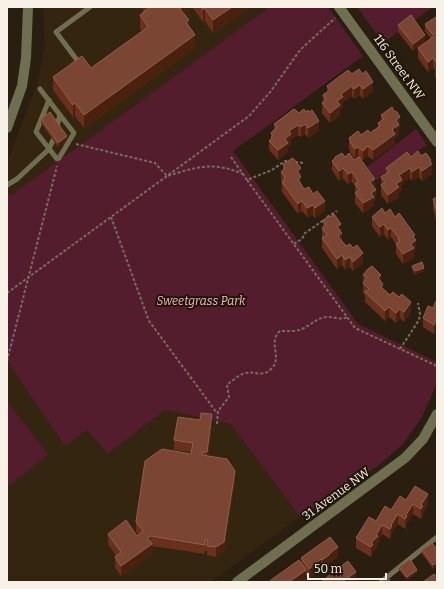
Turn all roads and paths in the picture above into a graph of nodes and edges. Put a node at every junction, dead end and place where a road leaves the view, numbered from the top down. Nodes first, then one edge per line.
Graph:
1 (28, 7) edge
2 (90, 7) edge
3 (339, 7) edge
4 (335, 18) dead end
5 (77, 60) edge
6 (40, 89) dead end
7 (48, 100) junction
8 (60, 114) junction
9 (57, 126) edge
10 (7, 128) edge
11 (53, 140) edge
12 (68, 142) junction
13 (437, 142) edge
14 (48, 149) junction
15 (231, 157) dead end
16 (59, 158) junction
17 (304, 163) dead end
18 (243, 174) junction
19 (167, 176) junction
20 (248, 180) junction
21 (7, 185) edge
22 (336, 211) dead end
23 (111, 217) junction
24 (294, 244) junction
25 (28, 277) junction
26 (7, 293) edge
27 (418, 303) dead end
28 (347, 317) junction
29 (400, 349) junction
30 (7, 361) edge
31 (437, 366) edge
32 (217, 413) junction
33 (437, 414) edge
34 (217, 424) dead end
35 (437, 537) edge
36 (237, 582) edge
37 (381, 582) edge

1 - 10 street
2 - 5 lane
3 - 13 street, 116 Street NW
4 - 19 path
6 - 7 lane
7 - 8 lane
7 - 14 lane
8 - 9 lane
8 - 12 lane
11 - 14 lane
12 - 16 lane
12 - 19 path
14 - 16 lane
14 - 21 lane
15 - 18 path
16 - 25 path
17 - 20 path
18 - 19 path
18 - 20 path
19 - 23 path
20 - 24 path
22 - 24 path
23 - 25 path
23 - 32 path
24 - 28 path
25 - 26 path
25 - 30 path
27 - 29 path
28 - 29 path
28 - 32 path
29 - 31 path
32 - 34 path
33 - 36 street, 31 Avenue NW
35 - 37 lane

